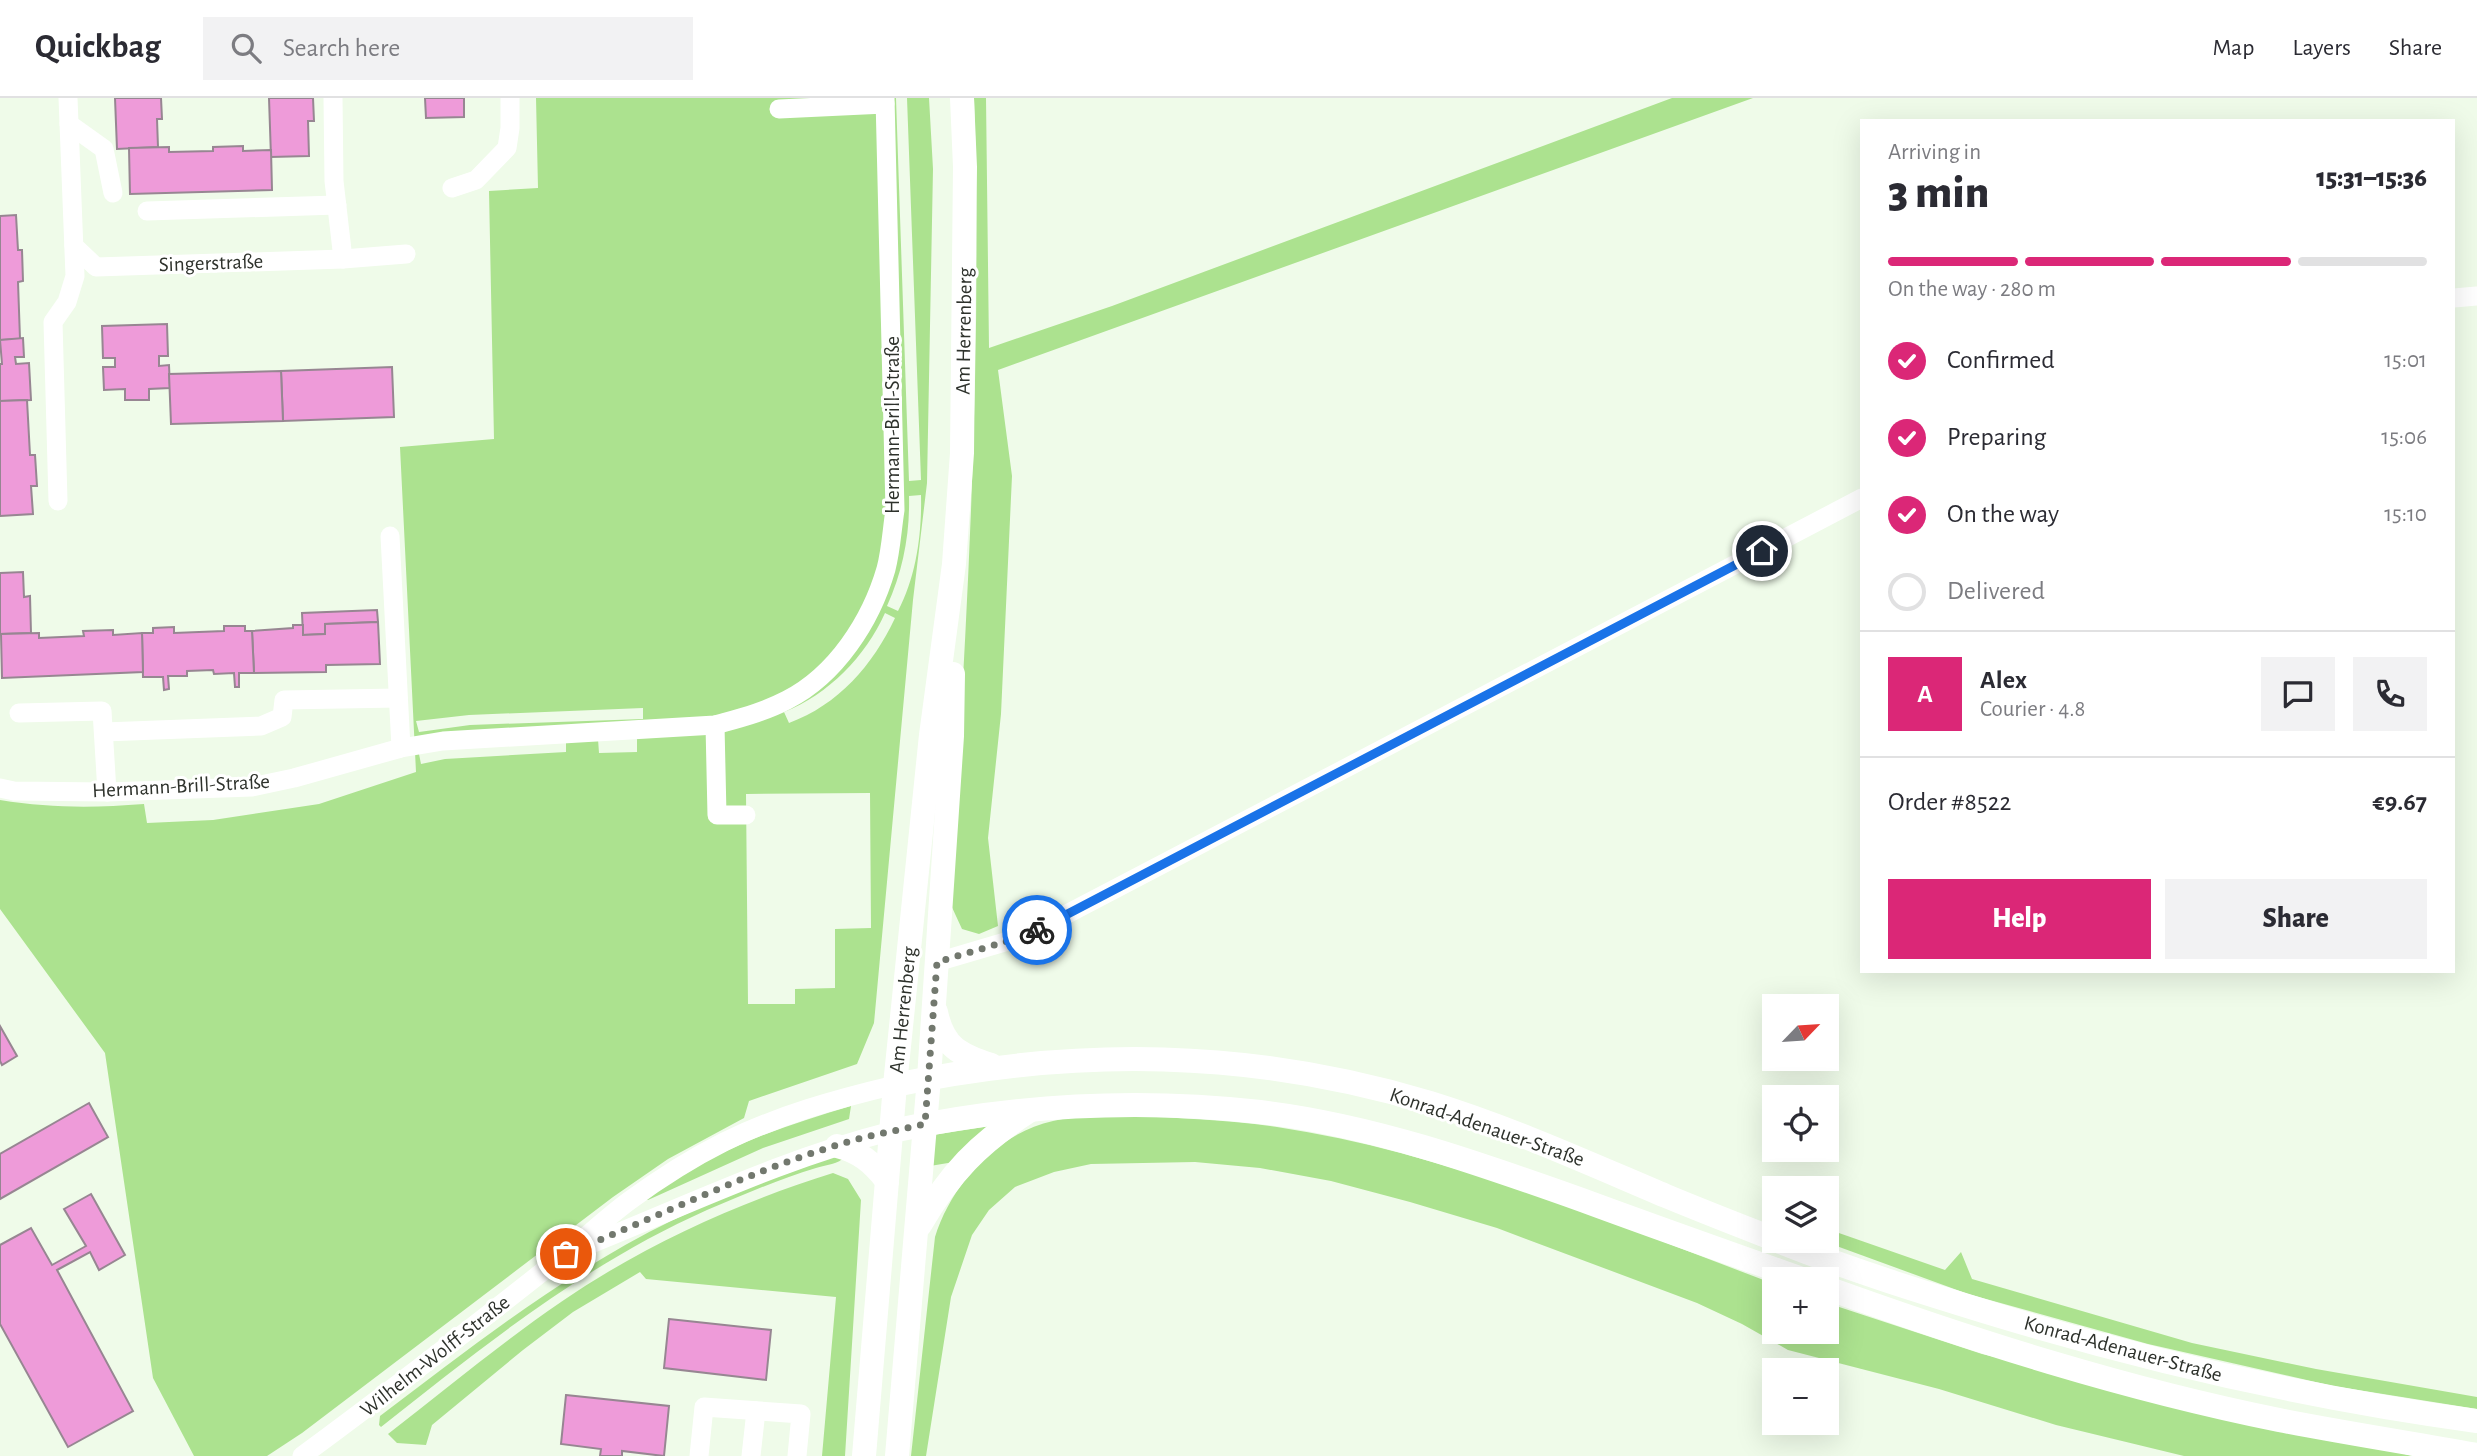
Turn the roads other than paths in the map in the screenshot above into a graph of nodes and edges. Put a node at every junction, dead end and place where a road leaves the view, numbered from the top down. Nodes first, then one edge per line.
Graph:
1 (68, 98) edge
2 (332, 98) edge
3 (510, 98) edge
4 (962, 98) edge
5 (885, 101) edge
6 (779, 109) dead end
7 (69, 124) junction
8 (452, 188) dead end
9 (113, 193) dead end
10 (337, 205) junction
11 (147, 211) dead end
12 (74, 246) junction
13 (406, 254) dead end
14 (343, 259) junction
15 (2477, 296) edge
16 (2455, 298) edge
17 (1860, 499) edge
18 (58, 501) dead end
19 (390, 536) dead end
20 (954, 564) junction
21 (398, 698) junction
22 (19, 713) dead end
23 (715, 725) junction
24 (104, 732) junction
25 (401, 748) junction
26 (0, 788) edge
27 (107, 792) junction
28 (746, 815) dead end
29 (937, 962) junction
30 (934, 1002) junction
31 (995, 1067) junction
32 (929, 1078) junction
33 (895, 1085) junction
34 (1034, 1108) junction
35 (925, 1124) junction
36 (892, 1131) junction
37 (837, 1146) junction
38 (887, 1181) junction
39 (916, 1232) junction
40 (1762, 1234) edge
41 (1812, 1253) edge
42 (566, 1254) junction
43 (1768, 1267) edge
44 (1839, 1292) edge
45 (756, 1411) junction
46 (2477, 1421) edge
47 (2477, 1455) edge
48 (302, 1456) edge
49 (699, 1456) edge
50 (751, 1456) edge
51 (797, 1456) edge
52 (864, 1456) edge
53 (897, 1456) edge

1 - 7 street
2 - 10 street
3 - 8 street
4 - 20 main road, Am Herrenberg
5 - 6 street
5 - 23 street, Hermann-Brill-Straße
7 - 9 street
7 - 12 street
10 - 11 street
10 - 14 street
12 - 14 street, Singerstraße
12 - 18 street
13 - 14 street, Singerstraße
15 - 16 street
17 - 29 street
19 - 21 street
20 - 29 main road, Am Herrenberg
20 - 33 main road, Am Herrenberg
21 - 24 street
21 - 25 street
22 - 24 street
23 - 25 street, Hermann-Brill-Straße
23 - 28 street
24 - 27 street
25 - 27 street, Hermann-Brill-Straße
26 - 27 street, Hermann-Brill-Straße
29 - 30 main road, Am Herrenberg
30 - 31 main road
30 - 32 main road, Am Herrenberg
31 - 32 main road, Konrad-Adenauer-Straße
31 - 40 main road, Konrad-Adenauer-Straße
32 - 33 main road, Konrad-Adenauer-Straße
32 - 35 main road, Am Herrenberg
33 - 36 main road, Am Herrenberg
33 - 42 street, Wilhelm-Wolff-Straße
34 - 35 main road, Konrad-Adenauer-Straße
34 - 39 main road
34 - 43 main road, Konrad-Adenauer-Straße
35 - 36 main road, Konrad-Adenauer-Straße
35 - 39 main road, Am Herrenberg
36 - 37 street, Wilhelm-Wolff-Straße
36 - 38 main road, Am Herrenberg
37 - 38 main road
37 - 42 street, Wilhelm-Wolff-Straße
38 - 52 main road, Am Herrenberg
39 - 53 main road
41 - 46 main road, Konrad-Adenauer-Straße
42 - 48 street, Wilhelm-Wolff-Straße
44 - 47 main road, Konrad-Adenauer-Straße
45 - 49 street
45 - 50 street
45 - 51 street

